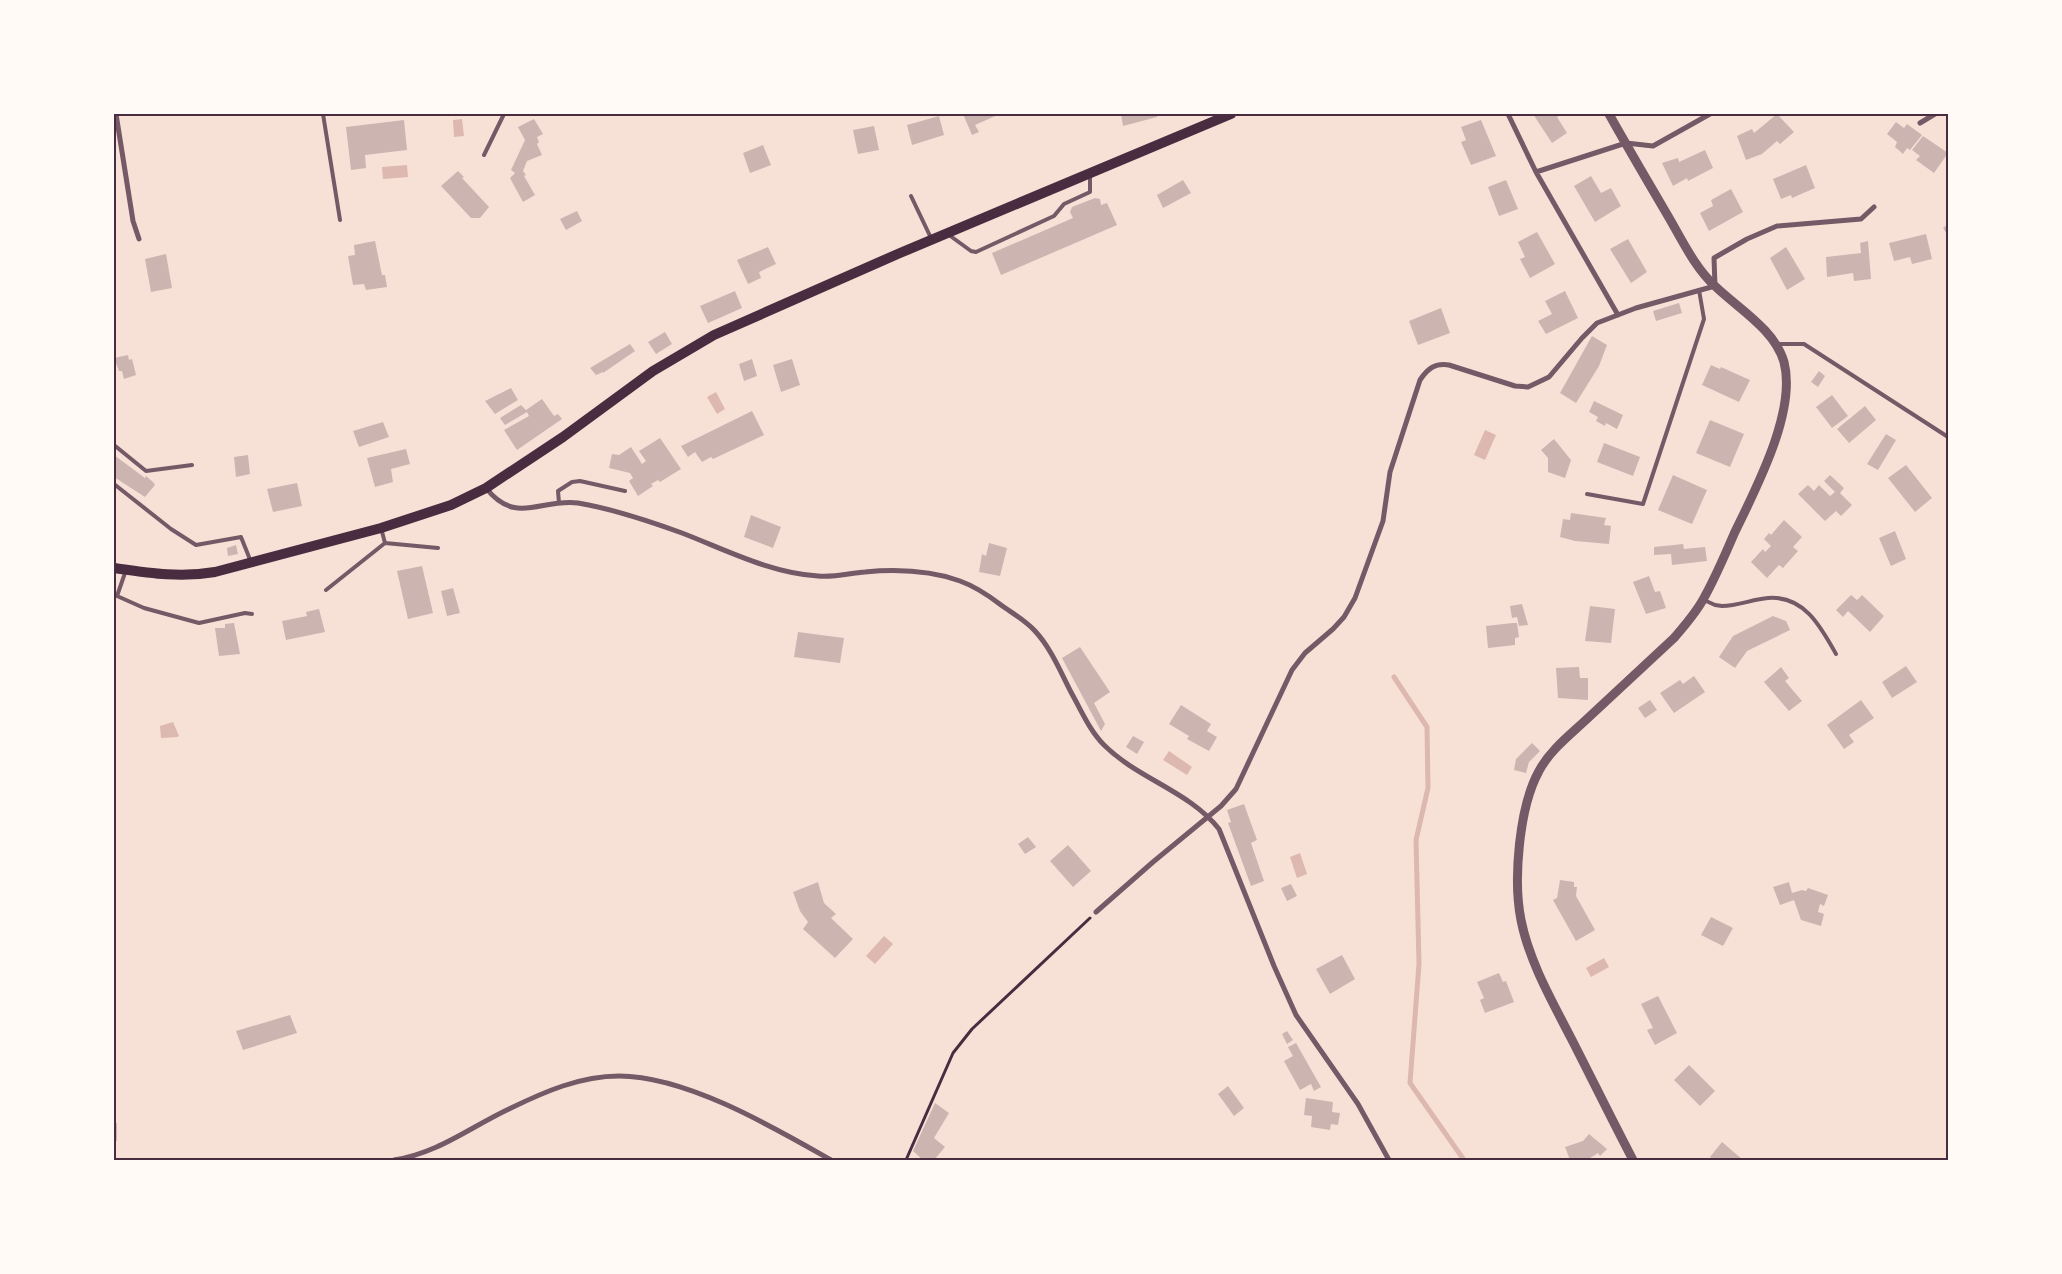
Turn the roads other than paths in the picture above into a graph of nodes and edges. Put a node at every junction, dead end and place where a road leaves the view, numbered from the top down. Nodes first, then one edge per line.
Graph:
1 (116, 114) edge
2 (323, 114) edge
3 (504, 114) edge
4 (1230, 114) edge
5 (1508, 114) edge
6 (1609, 114) edge
7 (1710, 114) edge
8 (1935, 114) edge
9 (1920, 123) dead end
10 (1626, 143) junction
11 (484, 155) dead end
12 (1536, 172) junction
13 (1090, 174) junction
14 (911, 196) dead end
15 (1874, 206) dead end
16 (340, 220) dead end
17 (947, 233) junction
18 (139, 239) dead end
19 (932, 240) junction
20 (1715, 286) junction
21 (1700, 290) junction
22 (1618, 315) junction
23 (1776, 344) junction
24 (1948, 437) edge
25 (114, 445) edge
26 (192, 465) dead end
27 (114, 484) edge
28 (486, 488) junction
29 (625, 491) dead end
30 (1588, 494) dead end
31 (559, 503) junction
32 (381, 528) junction
33 (385, 543) junction
34 (438, 548) dead end
35 (252, 564) junction
36 (114, 568) edge
37 (126, 570) junction
38 (326, 590) dead end
39 (116, 597) edge
40 (1703, 600) junction
41 (252, 614) dead end
42 (1836, 654) dead end
43 (1208, 815) junction
44 (1096, 912) road end
45 (394, 1160) edge
46 (831, 1160) edge
47 (1389, 1160) edge
48 (1633, 1160) edge

1 - 18 street
2 - 16 lane
3 - 11 lane
4 - 13 main road
5 - 12 street
6 - 10 street
7 - 10 street
8 - 9 street
10 - 12 street
10 - 20 street
12 - 22 street
13 - 17 main road
13 - 17 lane
14 - 19 lane
15 - 20 street
17 - 19 main road
19 - 28 main road
20 - 21 street
20 - 23 street
21 - 22 street
21 - 30 lane
22 - 43 street
23 - 24 lane
23 - 40 street
25 - 26 lane
27 - 35 lane
28 - 31 street
28 - 32 main road
29 - 31 lane
31 - 43 street
32 - 33 lane
32 - 35 main road
33 - 34 lane
33 - 38 lane
35 - 37 main road
36 - 37 main road
37 - 39 lane
39 - 41 lane
40 - 42 lane
40 - 48 street
43 - 44 street
43 - 47 street
45 - 46 street

